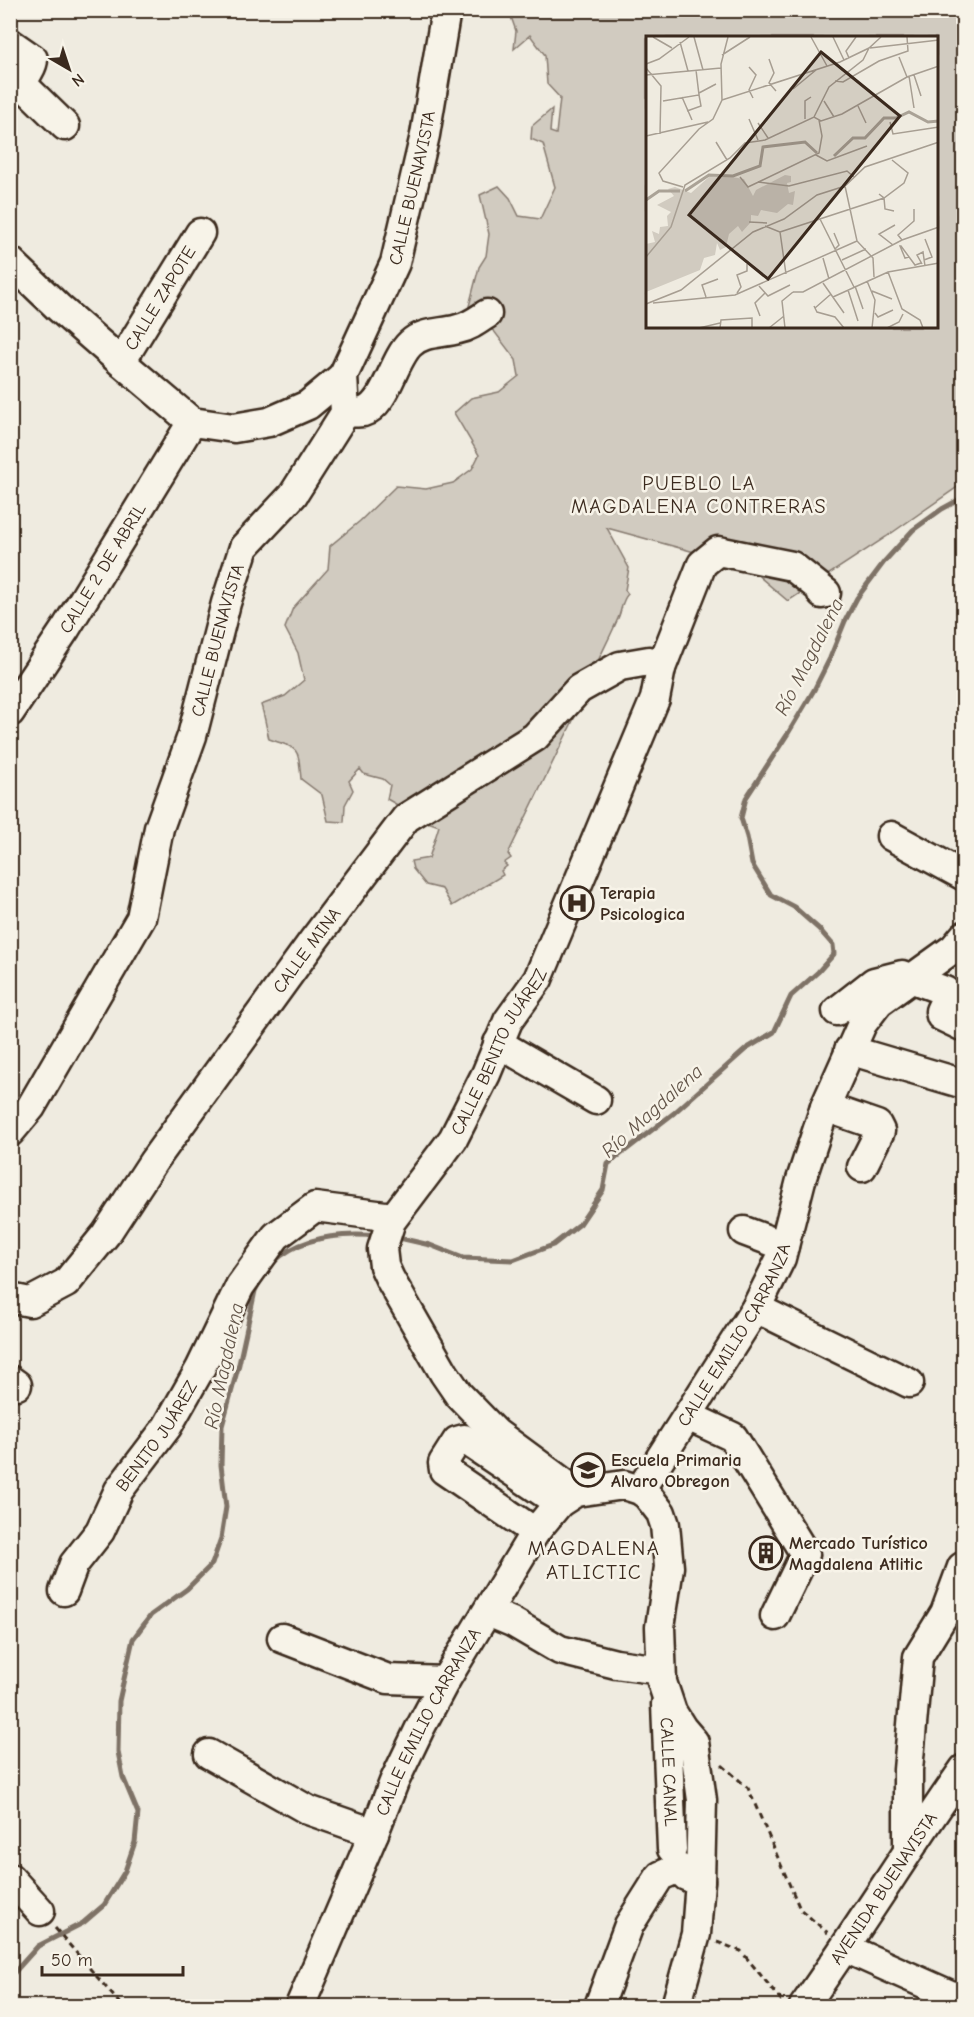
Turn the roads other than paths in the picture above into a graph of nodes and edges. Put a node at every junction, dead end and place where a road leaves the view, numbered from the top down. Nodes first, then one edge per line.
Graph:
1 (446, 10) edge
2 (10, 43) edge
3 (65, 126) dead end
4 (200, 233) dead end
5 (10, 261) edge
6 (487, 314) dead end
7 (121, 362) junction
8 (343, 376) junction
9 (345, 413) junction
10 (192, 422) junction
11 (822, 594) dead end
12 (661, 668) junction
13 (10, 712) edge
14 (891, 836) dead end
15 (963, 876) edge
16 (963, 936) edge
17 (910, 978) junction
18 (837, 1011) dead end
19 (963, 1027) edge
20 (498, 1043) junction
21 (849, 1050) junction
22 (963, 1084) edge
23 (596, 1100) dead end
24 (825, 1107) junction
25 (10, 1132) edge
26 (862, 1167) dead end
27 (392, 1219) junction
28 (744, 1231) dead end
29 (784, 1246) junction
30 (10, 1298) edge
31 (756, 1308) junction
32 (909, 1383) dead end
33 (687, 1416) junction
34 (640, 1490) junction
35 (568, 1498) junction
36 (535, 1532) junction
37 (962, 1567) dead end
38 (64, 1591) dead end
39 (488, 1612) junction
40 (775, 1616) dead end
41 (282, 1638) dead end
42 (445, 1681) junction
43 (663, 1682) junction
44 (209, 1754) dead end
45 (963, 1769) edge
46 (374, 1833) junction
47 (672, 1849) dead end
48 (908, 1849) junction
49 (10, 1878) edge
50 (700, 1881) junction
51 (45, 1917) road end
52 (845, 1948) junction
53 (963, 2001) edge
54 (300, 2007) edge
55 (599, 2007) edge
56 (676, 2007) edge
57 (804, 2007) edge

1 - 8 street, CALLE BUENAVISTA
2 - 3 street
4 - 7 street, CALLE ZAPOTE
5 - 7 street
6 - 9 street
7 - 10 street
8 - 9 street, CALLE BUENAVISTA
8 - 10 street
9 - 25 street, CALLE BUENAVISTA
10 - 13 street, CALLE 2 DE ABRIL
11 - 12 street, CALLE BENITO JUÁREZ
12 - 20 street, CALLE BENITO JUÁREZ
12 - 30 street, CALLE MINA
14 - 15 street
16 - 17 street, CALLE EMILIO CARRANZA
17 - 18 street
17 - 19 street
17 - 21 street, CALLE EMILIO CARRANZA
20 - 23 street
20 - 27 street, CALLE BENITO JUÁREZ
21 - 22 street
21 - 24 street, CALLE EMILIO CARRANZA
24 - 26 street
24 - 29 street, CALLE EMILIO CARRANZA
27 - 35 street, CALLE BENITO JUÁREZ
27 - 38 street, BENITO JUÁREZ
28 - 29 street
29 - 31 street, CALLE EMILIO CARRANZA
31 - 32 street
31 - 33 street, CALLE EMILIO CARRANZA
33 - 34 street, CALLE EMILIO CARRANZA
33 - 40 street
34 - 35 street
34 - 43 street, CALLE CANAL
35 - 36 street, CALLE EMILIO CARRANZA
35 - 36 street
36 - 39 street, CALLE EMILIO CARRANZA
37 - 48 street
39 - 42 street, CALLE EMILIO CARRANZA
39 - 43 street
41 - 42 street
42 - 46 street, CALLE EMILIO CARRANZA
43 - 47 street, CALLE CANAL
43 - 50 street
44 - 46 street
45 - 48 street, AVENIDA BUENAVISTA
46 - 54 street, CALLE EMILIO CARRANZA
48 - 52 street, AVENIDA BUENAVISTA
49 - 51 street
50 - 55 street
50 - 56 street
52 - 53 street
52 - 57 street, AVENIDA BUENAVISTA

